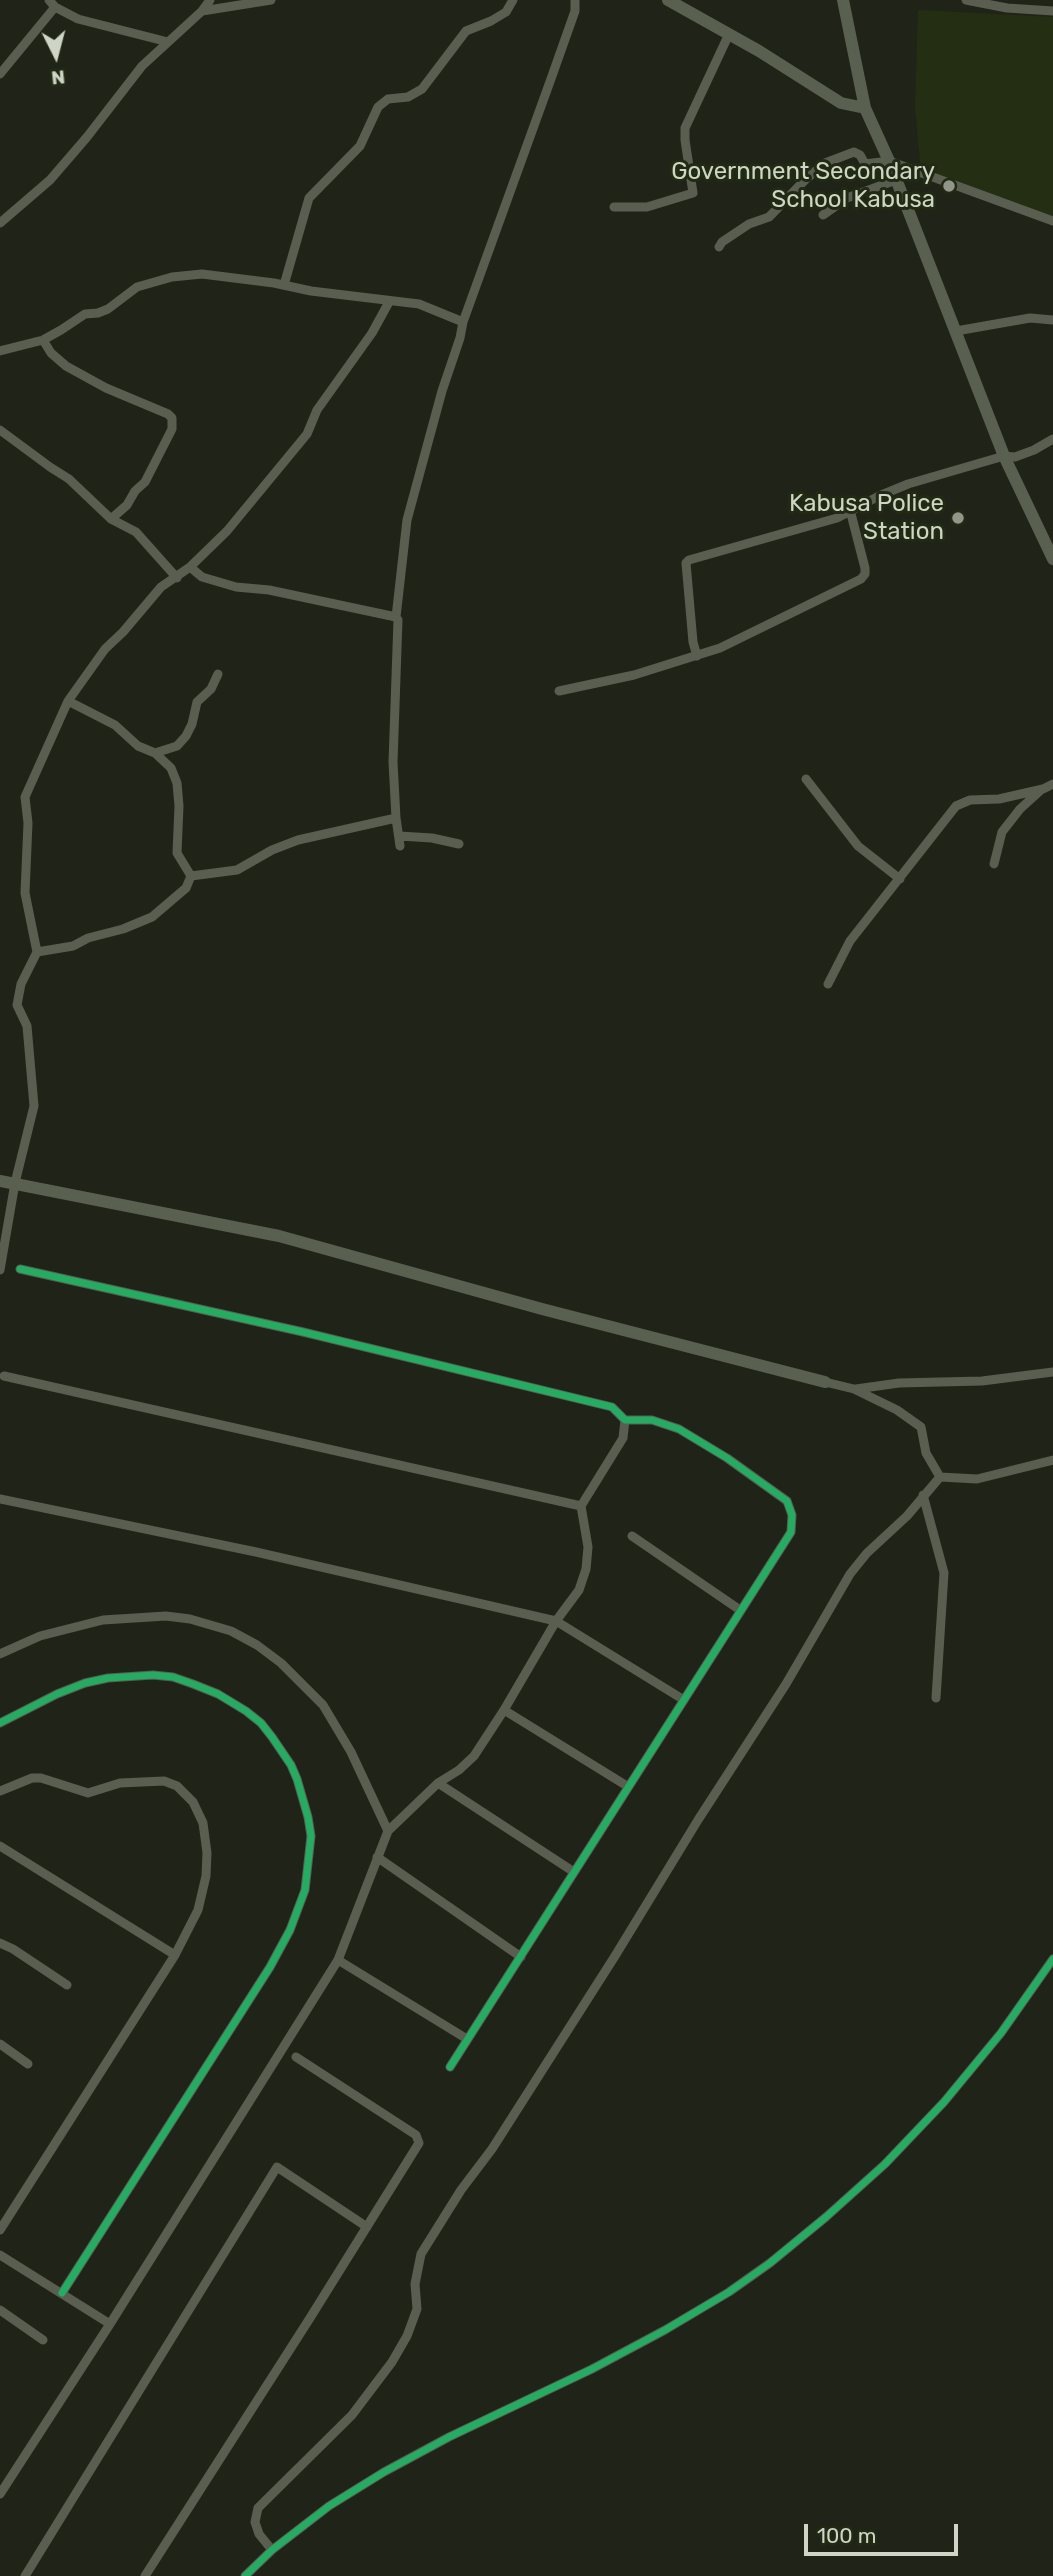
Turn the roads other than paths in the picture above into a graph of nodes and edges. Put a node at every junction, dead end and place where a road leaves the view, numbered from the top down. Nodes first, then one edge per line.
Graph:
1 (210, 0) edge
2 (271, 0) edge
3 (513, 0) edge
4 (575, 0) edge
5 (843, 0) edge
6 (966, 0) edge
7 (671, 1) edge
8 (52, 4) edge
9 (1053, 11) edge
10 (202, 12) junction
11 (729, 34) junction
12 (168, 43) junction
13 (0, 74) edge
14 (865, 108) junction
15 (889, 161) junction
16 (896, 180) junction
17 (614, 207) dead end
18 (823, 215) dead end
19 (1053, 220) edge
20 (0, 223) edge
21 (719, 247) dead end
22 (284, 285) junction
23 (389, 302) junction
24 (1053, 320) edge
25 (463, 322) junction
26 (956, 331) junction
27 (43, 340) junction
28 (0, 351) edge
29 (0, 430) edge
30 (1053, 439) edge
31 (1004, 456) junction
32 (850, 510) junction
33 (111, 519) junction
34 (1053, 559) edge
35 (190, 567) junction
36 (177, 578) junction
37 (396, 617) junction
38 (697, 656) junction
39 (218, 674) dead end
40 (559, 691) dead end
41 (68, 701) junction
42 (155, 753) junction
43 (806, 779) dead end
44 (1053, 783) edge
45 (1043, 789) junction
46 (396, 818) junction
47 (459, 845) dead end
48 (994, 864) dead end
49 (191, 876) junction
50 (900, 879) junction
51 (37, 953) junction
52 (828, 984) dead end
53 (0, 1181) edge
54 (15, 1183) junction
55 (20, 1269) dead end
56 (0, 1270) edge
57 (1053, 1372) edge
58 (4, 1376) dead end
59 (825, 1382) joint
60 (854, 1389) junction
61 (625, 1420) junction
62 (1053, 1460) edge
63 (940, 1477) junction
64 (923, 1496) junction
65 (0, 1499) edge
66 (581, 1506) junction
67 (632, 1536) dead end
68 (740, 1610) junction
69 (556, 1620) junction
70 (0, 1654) edge
71 (936, 1698) dead end
72 (684, 1700) junction
73 (504, 1710) junction
74 (0, 1723) edge
75 (438, 1783) junction
76 (627, 1786) junction
77 (0, 1791) edge
78 (388, 1831) junction
79 (0, 1846) edge
80 (377, 1857) junction
81 (574, 1872) junction
82 (0, 1943) edge
83 (175, 1955) junction
84 (521, 1956) junction
85 (1053, 1959) edge
86 (338, 1960) junction
87 (67, 1985) dead end
88 (467, 2039) junction
89 (0, 2044) edge
90 (296, 2057) dead end
91 (28, 2064) dead end
92 (450, 2067) dead end
93 (367, 2227) junction
94 (0, 2230) edge
95 (0, 2255) edge
96 (62, 2293) junction
97 (0, 2310) edge
98 (110, 2324) junction
99 (43, 2340) dead end
100 (0, 2494) edge
101 (272, 2550) junction
102 (25, 2576) edge
103 (145, 2576) edge
104 (245, 2576) edge

1 - 10 street
2 - 10 street
3 - 22 street
4 - 25 street
5 - 14 main road
6 - 9 street
7 - 11 main road
8 - 12 street
8 - 13 street
10 - 12 street
11 - 14 main road
11 - 17 street
12 - 20 street
14 - 15 main road
15 - 16 main road
15 - 19 street
15 - 21 street
16 - 18 street
16 - 26 main road
22 - 23 street
22 - 27 street
23 - 25 street
23 - 35 street
24 - 26 street
25 - 37 street
26 - 31 main road
27 - 28 street
27 - 33 street
29 - 33 street
30 - 31 street
31 - 32 street
31 - 34 main road
32 - 38 street
32 - 38 street
33 - 36 street
35 - 36 street
35 - 37 street
36 - 41 street
37 - 46 street
38 - 40 street
39 - 42 street
41 - 42 street
41 - 51 street
42 - 49 street
43 - 50 street
44 - 45 street
45 - 48 street
45 - 50 street
46 - 47 street
46 - 49 street
49 - 51 street
50 - 52 street
51 - 54 street
53 - 54 main road
54 - 56 street
54 - 59 main road
55 - 61 street
57 - 60 street
58 - 66 street
59 - 60 street
60 - 63 street
61 - 66 street
61 - 68 street
62 - 63 street
63 - 64 street
64 - 71 street
64 - 101 street
65 - 69 street
66 - 69 street
67 - 68 street
68 - 72 street
69 - 72 street
69 - 73 street
70 - 78 street
72 - 76 street
73 - 75 street
73 - 76 street
74 - 96 street
75 - 78 street
75 - 81 street
76 - 81 street
77 - 83 street
78 - 80 street
79 - 83 street
80 - 84 street
80 - 86 street
81 - 84 street
82 - 87 street
83 - 94 street
84 - 88 street
85 - 101 street
86 - 88 street
86 - 98 street
88 - 92 street
89 - 91 street
90 - 93 street
93 - 102 street
93 - 103 street
95 - 96 street
96 - 98 street
97 - 99 street
98 - 100 street
101 - 104 street

